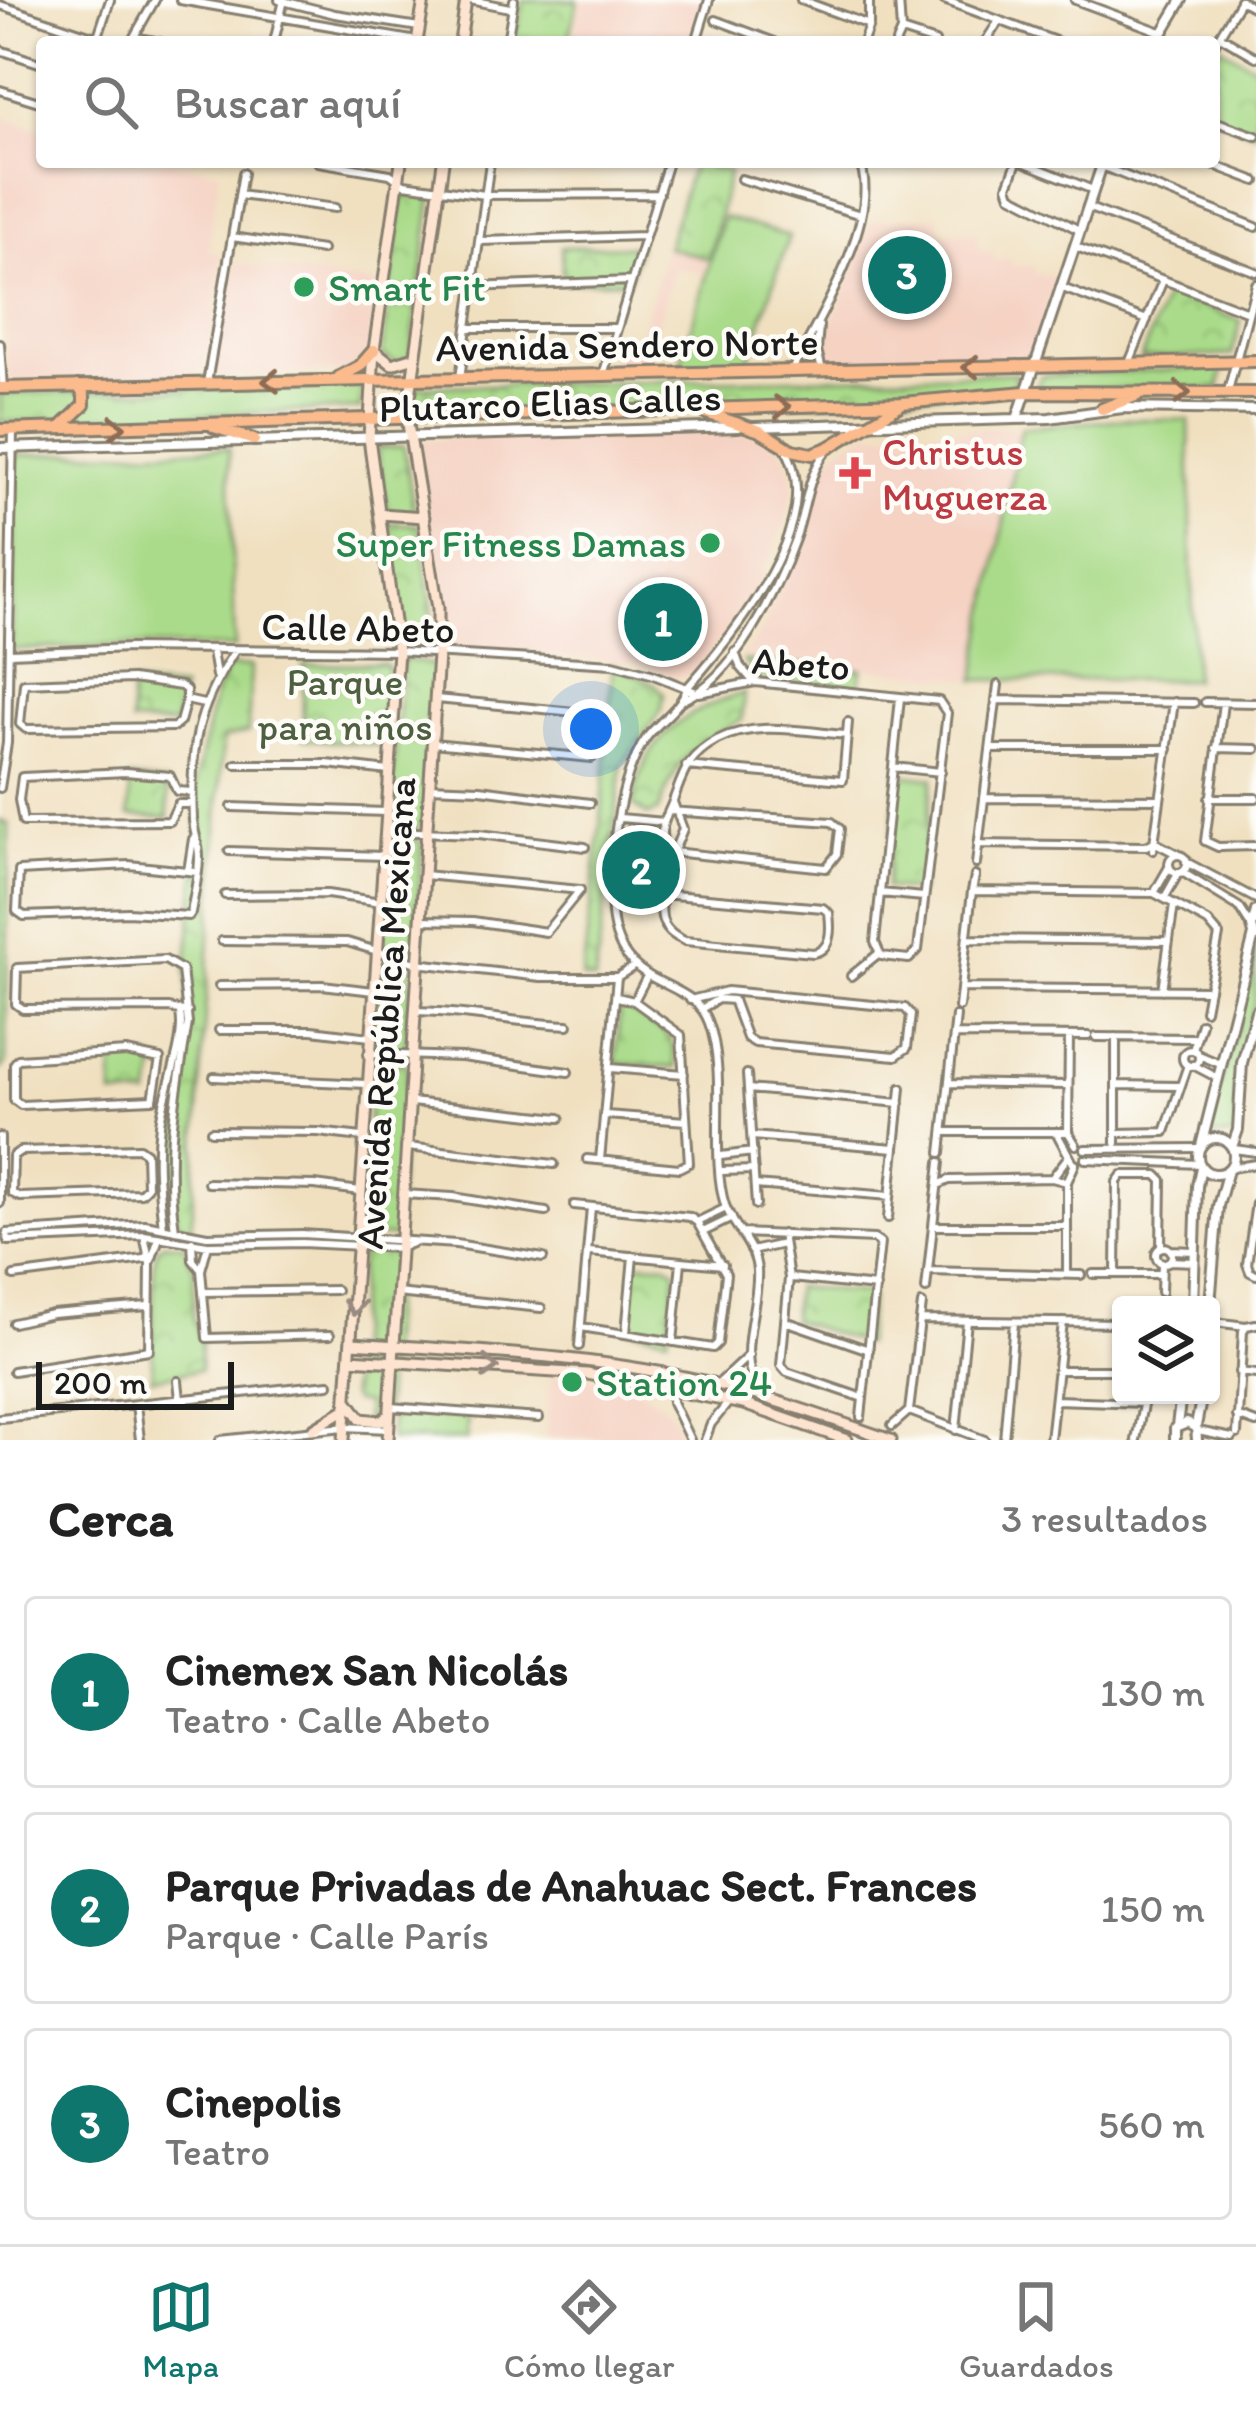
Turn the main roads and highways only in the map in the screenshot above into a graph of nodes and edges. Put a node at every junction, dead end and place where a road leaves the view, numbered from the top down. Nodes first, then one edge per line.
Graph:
1 (422, 0) edge
2 (468, 0) edge
3 (418, 36) edge
4 (461, 36) edge
5 (400, 168) edge
6 (442, 168) edge
7 (374, 350) junction
8 (416, 356) junction
9 (1256, 361) edge
10 (412, 378) junction
11 (334, 380) junction
12 (372, 380) junction
13 (78, 386) junction
14 (2, 388) edge
15 (1146, 392) junction
16 (1256, 393) edge
17 (902, 403) junction
18 (1102, 409) road end
19 (699, 410) junction
20 (371, 418) junction
21 (407, 418) junction
22 (205, 424) junction
23 (60, 428) junction
24 (6, 430) edge
25 (254, 440) road end
26 (381, 514) junction
27 (424, 517) junction
28 (351, 1343) junction
29 (393, 1345) junction
30 (350, 1360) junction
31 (393, 1363) junction
32 (768, 1400) junction
33 (347, 1404) junction
34 (743, 1404) junction
35 (390, 1411) junction
36 (313, 1429) road end
37 (388, 1435) edge
38 (344, 1440) edge
39 (847, 1440) edge
40 (891, 1440) edge

1 - 3 main road
2 - 4 main road
5 - 7 main road, Avenida República Mexicana
6 - 8 main road, Avenida República Mexicana
7 - 8 main road
7 - 11 main road
7 - 12 main road, Avenida República Mexicana
8 - 10 main road, Avenida República Mexicana
9 -> 10 main road, Avenida Sendero Norte
10 - 12 main road, Avenida Sendero Norte
10 - 21 main road, Avenida República Mexicana
11 - 12 main road, Avenida Sendero Norte
11 -> 13 main road, Avenida Sendero Norte
12 - 20 main road, Avenida República Mexicana
13 - 14 main road, Avenida Sendero Norte
13 - 23 main road
15 -> 16 main road
15 - 17 main road
15 - 18 main road
19 -> 17 main road
17 - 19 main road
19 - 21 main road
20 - 21 main road
20 - 22 main road
20 - 26 main road, Avenida República Mexicana
21 - 27 main road, Avenida República Mexicana
23 -> 22 main road
22 - 25 main road
23 - 24 main road
26 - 27 main road
26 -> 28 main road, Avenida República Mexicana
27 - 29 main road, Avenida República Mexicana
28 - 29 main road
28 - 30 main road, Avenida República Mexicana
29 - 31 main road, Avenida República Mexicana
29 - 32 main road
30 - 31 main road
30 - 33 main road, Avenida República Mexicana
31 -> 34 main road
31 - 35 main road, Avenida República Mexicana
32 - 34 main road
32 - 40 main road
33 - 35 main road
33 - 36 main road
33 - 38 main road, Avenida República Mexicana
34 - 39 main road
35 - 37 main road, Avenida República Mexicana

